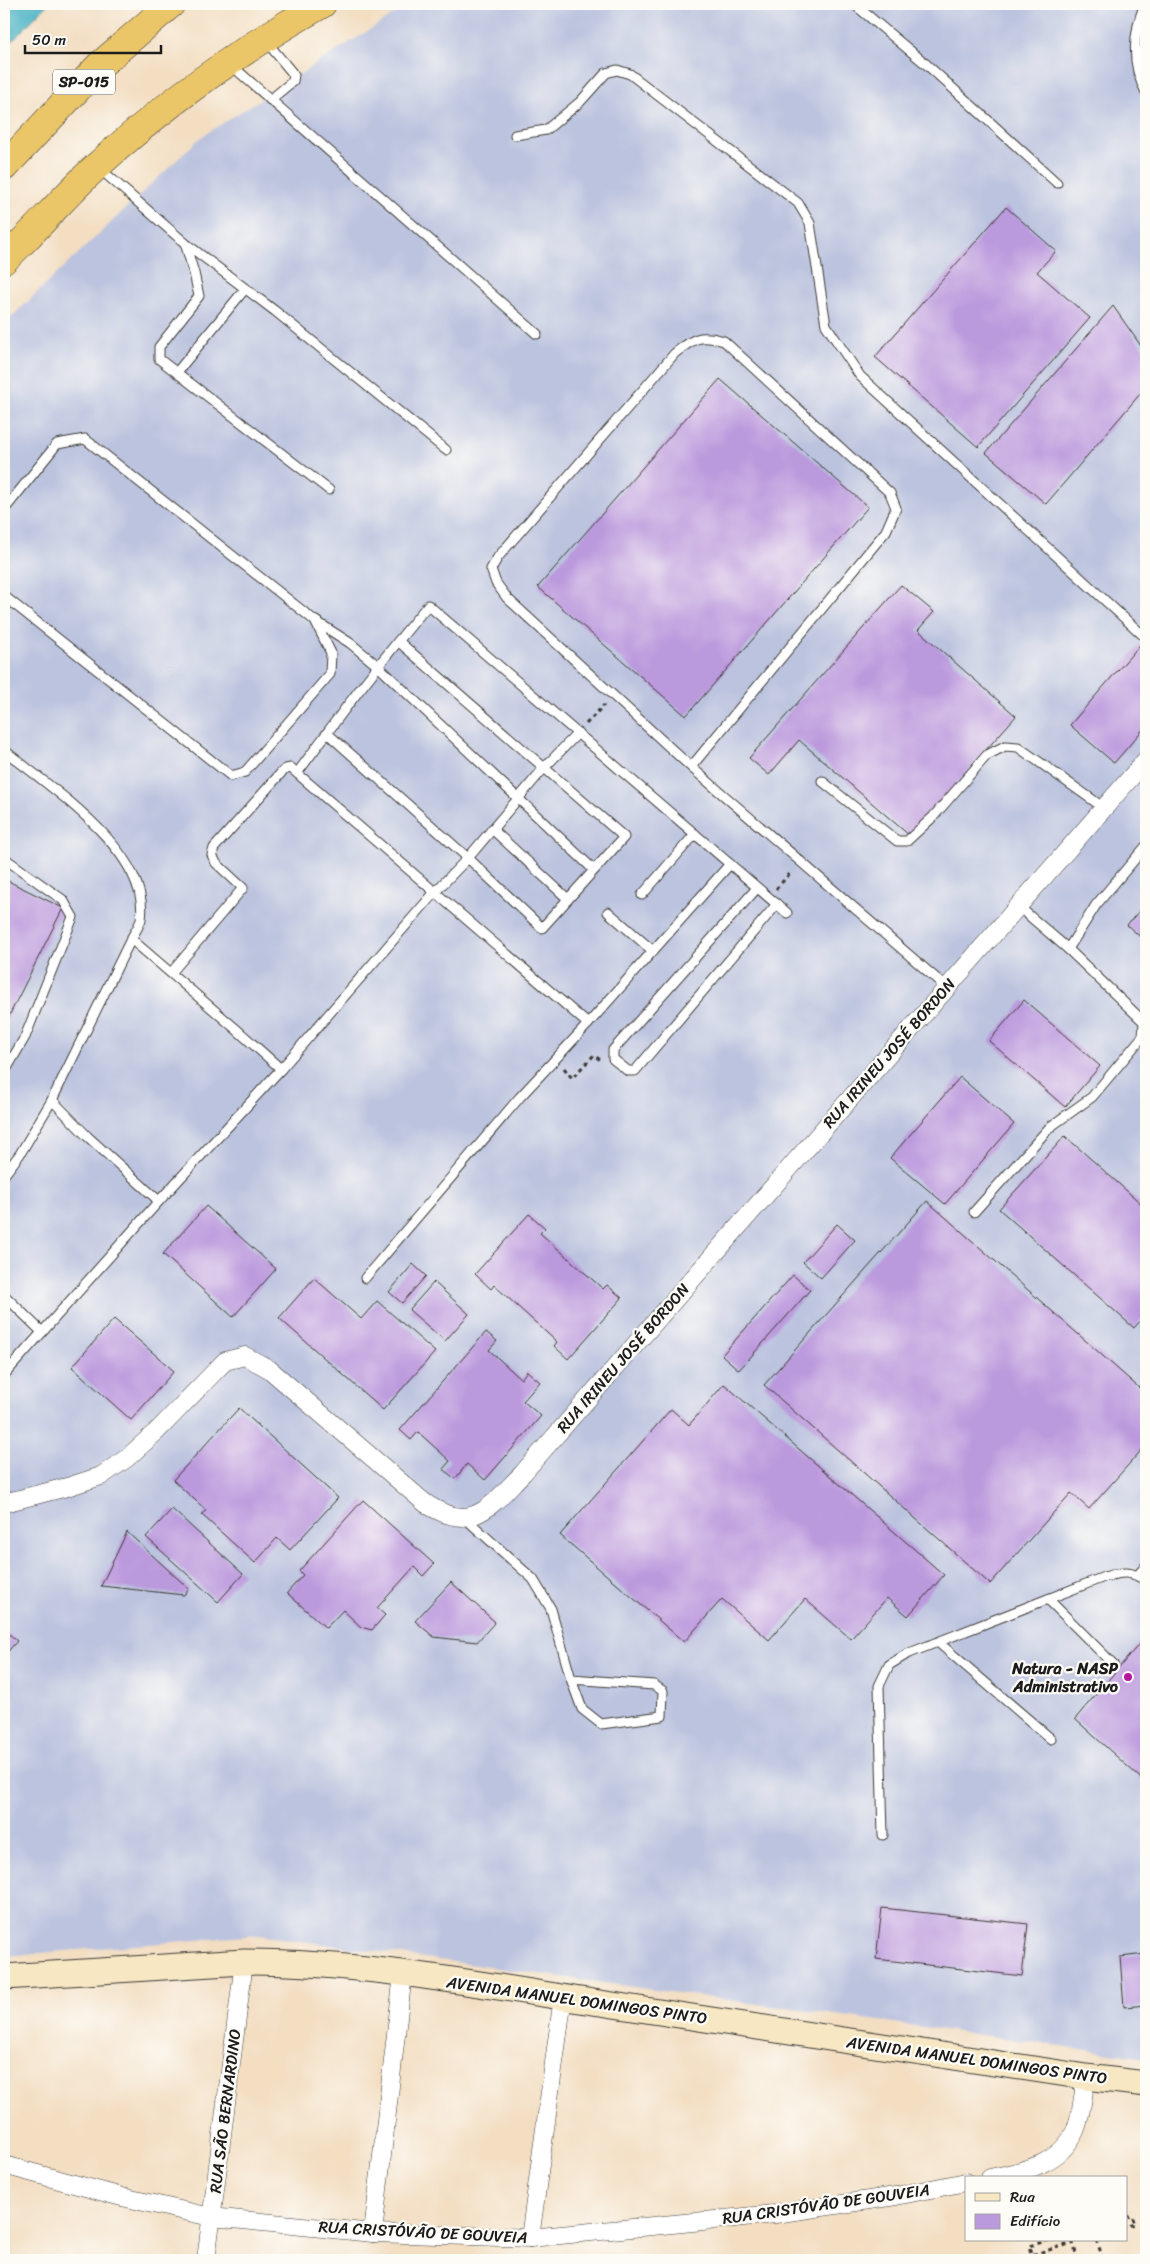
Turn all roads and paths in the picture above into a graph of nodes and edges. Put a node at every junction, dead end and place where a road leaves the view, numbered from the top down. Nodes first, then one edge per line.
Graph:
1 (171, 4) edge
2 (322, 4) edge
3 (854, 4) edge
4 (1145, 4) edge
5 (264, 38) junction
6 (228, 62) junction
7 (1146, 92) edge
8 (270, 100) junction
9 (516, 135) dead end
10 (97, 166) junction
11 (4, 167) edge
12 (1057, 183) dead end
13 (185, 243) junction
14 (4, 260) edge
15 (245, 289) junction
16 (537, 334) dead end
17 (177, 372) junction
18 (446, 450) dead end
19 (330, 490) dead end
20 (4, 510) edge
21 (4, 596) edge
22 (314, 620) junction
23 (1146, 638) edge
24 (398, 641) junction
25 (378, 666) junction
26 (613, 695) junction
27 (327, 733) junction
28 (578, 733) junction
29 (4, 750) edge
30 (1146, 760) edge
31 (691, 766) junction
32 (544, 768) junction
33 (298, 772) junction
34 (822, 781) dead end
35 (519, 798) junction
36 (1104, 808) junction
37 (492, 829) junction
38 (695, 834) junction
39 (1146, 846) edge
40 (4, 858) edge
41 (468, 858) junction
42 (801, 861) junction
43 (730, 864) junction
44 (594, 870) junction
45 (757, 888) junction
46 (434, 892) junction
47 (642, 895) dead end
48 (769, 898) junction
49 (568, 899) junction
50 (778, 904) junction
51 (1018, 906) junction
52 (608, 912) dead end
53 (787, 913) dead end
54 (131, 939) junction
55 (1068, 949) junction
56 (653, 951) junction
57 (171, 973) junction
58 (946, 987) junction
59 (588, 1024) junction
60 (557, 1059) junction
61 (621, 1065) junction
62 (281, 1069) junction
63 (4, 1073) edge
64 (52, 1100) junction
65 (4, 1175) edge
66 (159, 1200) junction
67 (974, 1212) dead end
68 (366, 1278) dead end
69 (4, 1295) edge
70 (42, 1332) junction
71 (4, 1375) edge
72 (4, 1503) edge
73 (466, 1518) junction
74 (1146, 1566) edge
75 (1138, 1575) junction
76 (1146, 1581) edge
77 (1048, 1599) junction
78 (939, 1643) junction
79 (1114, 1664) dead end
80 (571, 1679) junction
81 (1051, 1739) dead end
82 (883, 1835) dead end
83 (244, 1962) junction
84 (403, 1974) junction
85 (4, 1977) edge
86 (564, 1997) junction
87 (1086, 2077) junction
88 (1146, 2084) edge
89 (4, 2165) edge
90 (999, 2176) edge
91 (965, 2182) edge
92 (211, 2217) junction
93 (1128, 2217) edge
94 (1128, 2226) edge
95 (374, 2233) junction
96 (530, 2238) junction
97 (1042, 2242) edge
98 (1097, 2242) edge
99 (206, 2260) edge
100 (1078, 2260) edge
101 (1104, 2260) edge

1 - 11 highway, SP-015
2 - 5 highway
3 - 12 lane
4 - 7 lane
5 - 6 highway
5 - 8 lane
6 - 8 lane
6 - 10 highway
8 - 16 lane
9 - 23 lane
10 - 13 lane
10 - 14 highway
13 - 15 lane
13 - 17 lane
15 - 17 lane
15 - 18 lane
17 - 19 lane
20 - 22 lane
21 - 22 lane
22 - 25 lane
24 - 25 lane
24 - 28 lane
24 - 32 lane
25 - 27 lane
25 - 35 lane
26 - 28 path
26 - 31 lane
26 - 31 lane
27 - 33 lane
27 - 41 lane
28 - 32 lane
28 - 38 lane
29 - 54 lane
30 - 36 street, RUA IRINEU JOSÉ BORDON
31 - 42 lane
32 - 35 lane
32 - 44 lane
33 - 46 lane
33 - 57 lane
34 - 36 lane
35 - 37 lane
35 - 44 lane
36 - 51 street, RUA IRINEU JOSÉ BORDON
37 - 41 lane
37 - 49 lane
38 - 43 lane
38 - 47 lane
39 - 55 lane
40 - 63 lane
41 - 46 lane
41 - 49 lane
42 - 48 path
42 - 58 lane
43 - 45 lane
43 - 56 lane
44 - 49 lane
45 - 48 lane
45 - 61 lane
46 - 59 lane
46 - 62 lane
48 - 50 lane
50 - 53 lane
50 - 61 lane
51 - 55 lane
51 - 58 street, RUA IRINEU JOSÉ BORDON
52 - 56 lane
54 - 57 lane
54 - 64 lane
55 - 67 lane
56 - 59 lane
57 - 62 lane
58 - 73 street, RUA IRINEU JOSÉ BORDON
59 - 60 lane
60 - 61 path
60 - 68 lane
62 - 66 lane
64 - 65 lane
64 - 66 lane
66 - 70 lane
69 - 70 lane
70 - 71 lane
72 - 73 street
73 - 80 lane
74 - 75 lane
75 - 76 lane
75 - 77 lane
77 - 78 lane
77 - 79 lane
78 - 81 lane
78 - 82 lane
80 - 80 lane
83 - 84 street, AVENIDA MANUEL DOMINGOS PINTO
83 - 85 street, AVENIDA MANUEL DOMINGOS PINTO
83 - 92 street, RUA SÃO BERNARDINO
84 - 86 street, AVENIDA MANUEL DOMINGOS PINTO
84 - 95 street
86 - 87 street, AVENIDA MANUEL DOMINGOS PINTO
86 - 96 street
87 - 88 street, AVENIDA MANUEL DOMINGOS PINTO
87 - 90 street
89 - 92 street, RUA CRISTÓVÃO DE GOUVEIA
91 - 96 street, RUA CRISTÓVÃO DE GOUVEIA
92 - 95 street, RUA CRISTÓVÃO DE GOUVEIA
92 - 99 street, RUA SÃO BERNARDINO
93 - 94 path
95 - 96 street, RUA CRISTÓVÃO DE GOUVEIA
97 - 100 path
98 - 101 path

